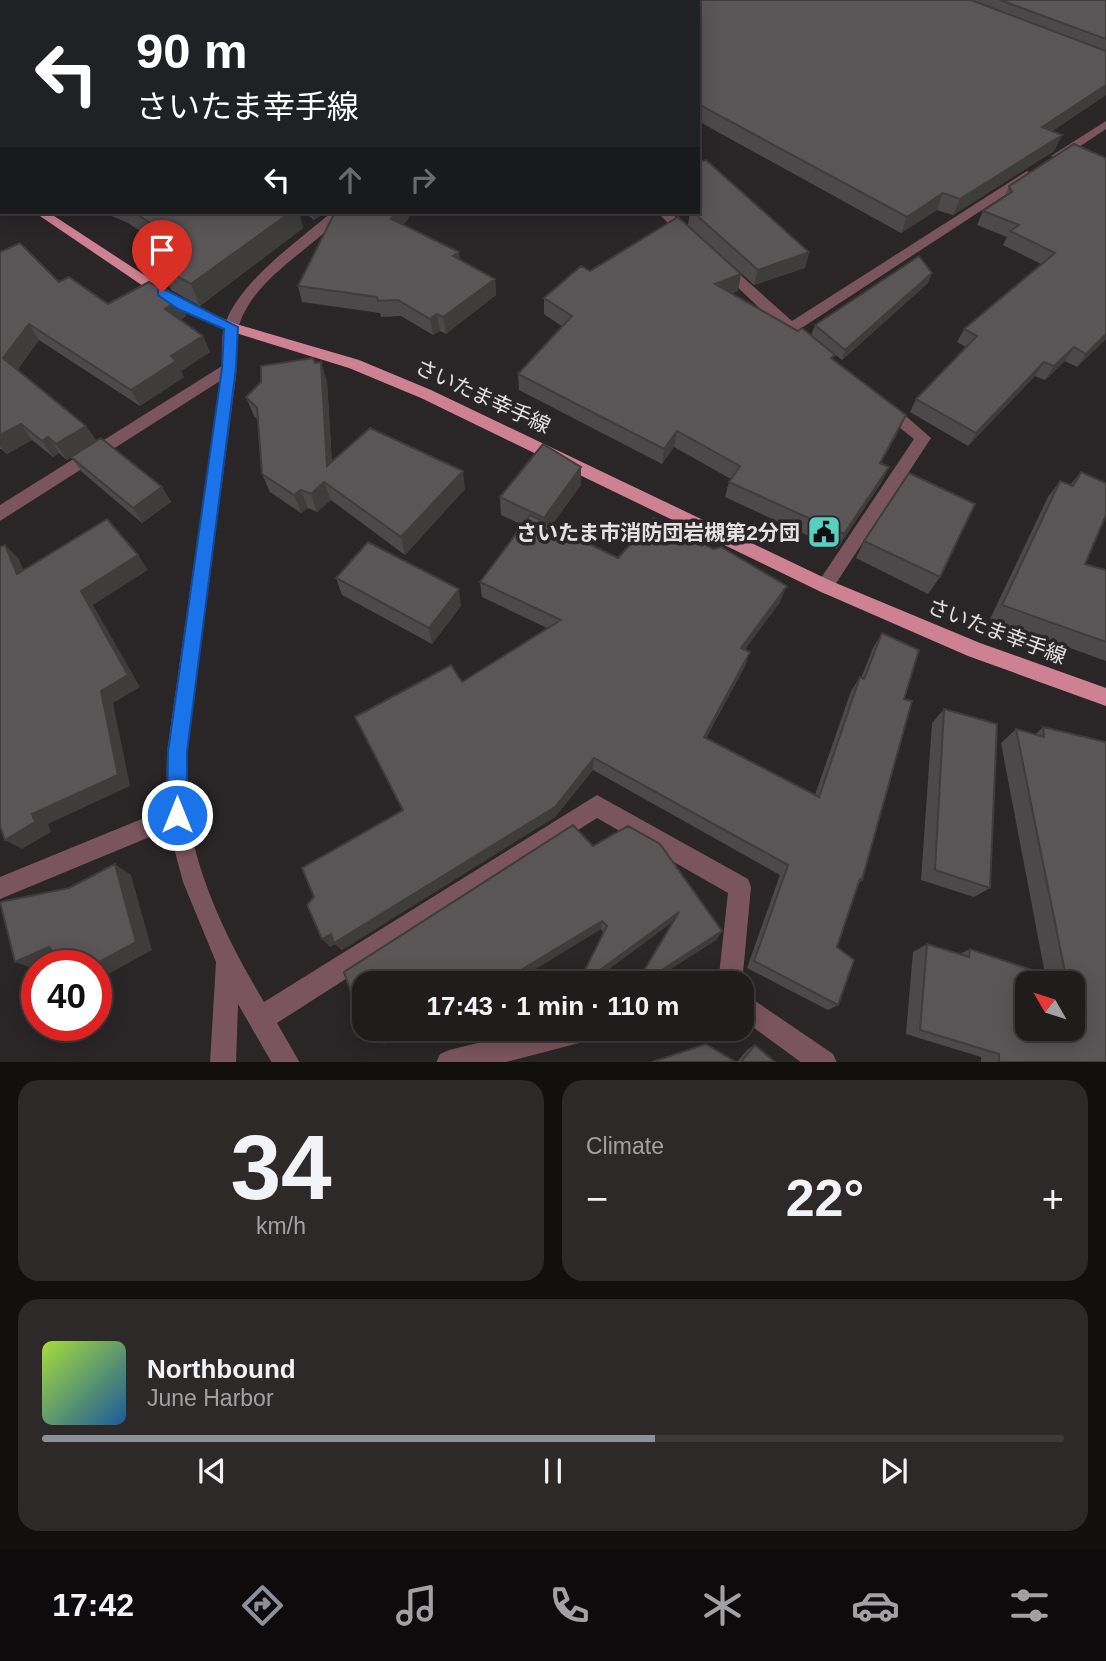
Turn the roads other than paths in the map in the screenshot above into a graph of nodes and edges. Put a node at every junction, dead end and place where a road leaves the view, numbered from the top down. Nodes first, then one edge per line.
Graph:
1 (1106, 124) edge
2 (43, 214) edge
3 (337, 214) edge
4 (665, 214) edge
5 (231, 327) junction
6 (789, 329) junction
7 (810, 346) edge
8 (229, 368) junction
9 (872, 396) edge
10 (0, 514) edge
11 (825, 586) junction
12 (1106, 697) edge
13 (177, 815) junction
14 (0, 888) edge
15 (228, 961) junction
16 (731, 971) edge
17 (754, 1012) edge
18 (260, 1019) junction
19 (537, 1041) edge
20 (223, 1062) edge
21 (287, 1062) edge
22 (449, 1062) edge
23 (824, 1062) edge

1 - 6 street
2 - 5 main road, さいたま幸手線
3 - 5 street
4 - 6 street
5 - 8 street
5 - 11 main road, さいたま幸手線
6 - 7 street
8 - 10 street
8 - 13 street
9 - 11 street
11 - 12 main road, さいたま幸手線
13 - 14 street
13 - 15 street
15 - 18 street
15 - 20 street
16 - 18 street
17 - 23 street
18 - 21 street
19 - 22 street

